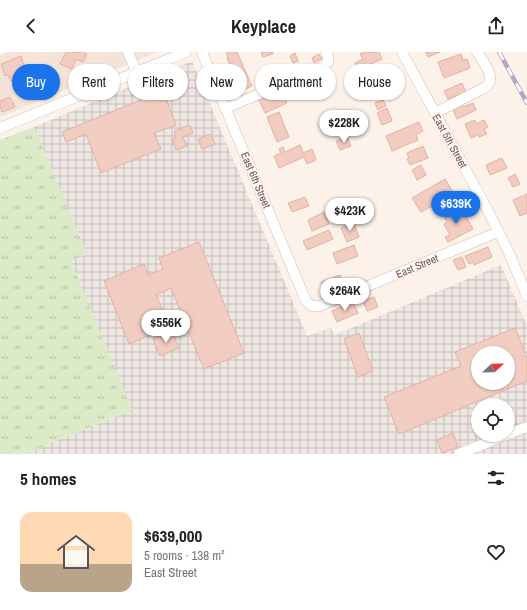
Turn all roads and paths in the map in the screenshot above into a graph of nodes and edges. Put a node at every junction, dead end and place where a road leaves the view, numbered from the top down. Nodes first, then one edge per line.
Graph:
1 (128, 52) edge
2 (186, 52) edge
3 (202, 52) edge
4 (326, 52) edge
5 (402, 52) edge
6 (477, 52) edge
7 (133, 64) edge
8 (157, 64) edge
9 (128, 76) edge
10 (226, 108) junction
11 (435, 113) junction
12 (0, 128) edge
13 (498, 232) junction
14 (527, 296) edge
15 (312, 306) joint
16 (527, 427) edge
17 (515, 432) edge
18 (489, 442) edge
19 (459, 454) edge

1 - 7 street
2 - 8 street
3 - 10 street, East 6th Street
4 - 10 street
5 - 11 street, East 5th Street
6 - 11 street
9 - 12 street
10 - 15 street, East 6th Street
11 - 13 street, East 5th Street
13 - 14 street, East 5th Street
13 - 15 street, East Street
16 - 17 street
18 - 19 street

